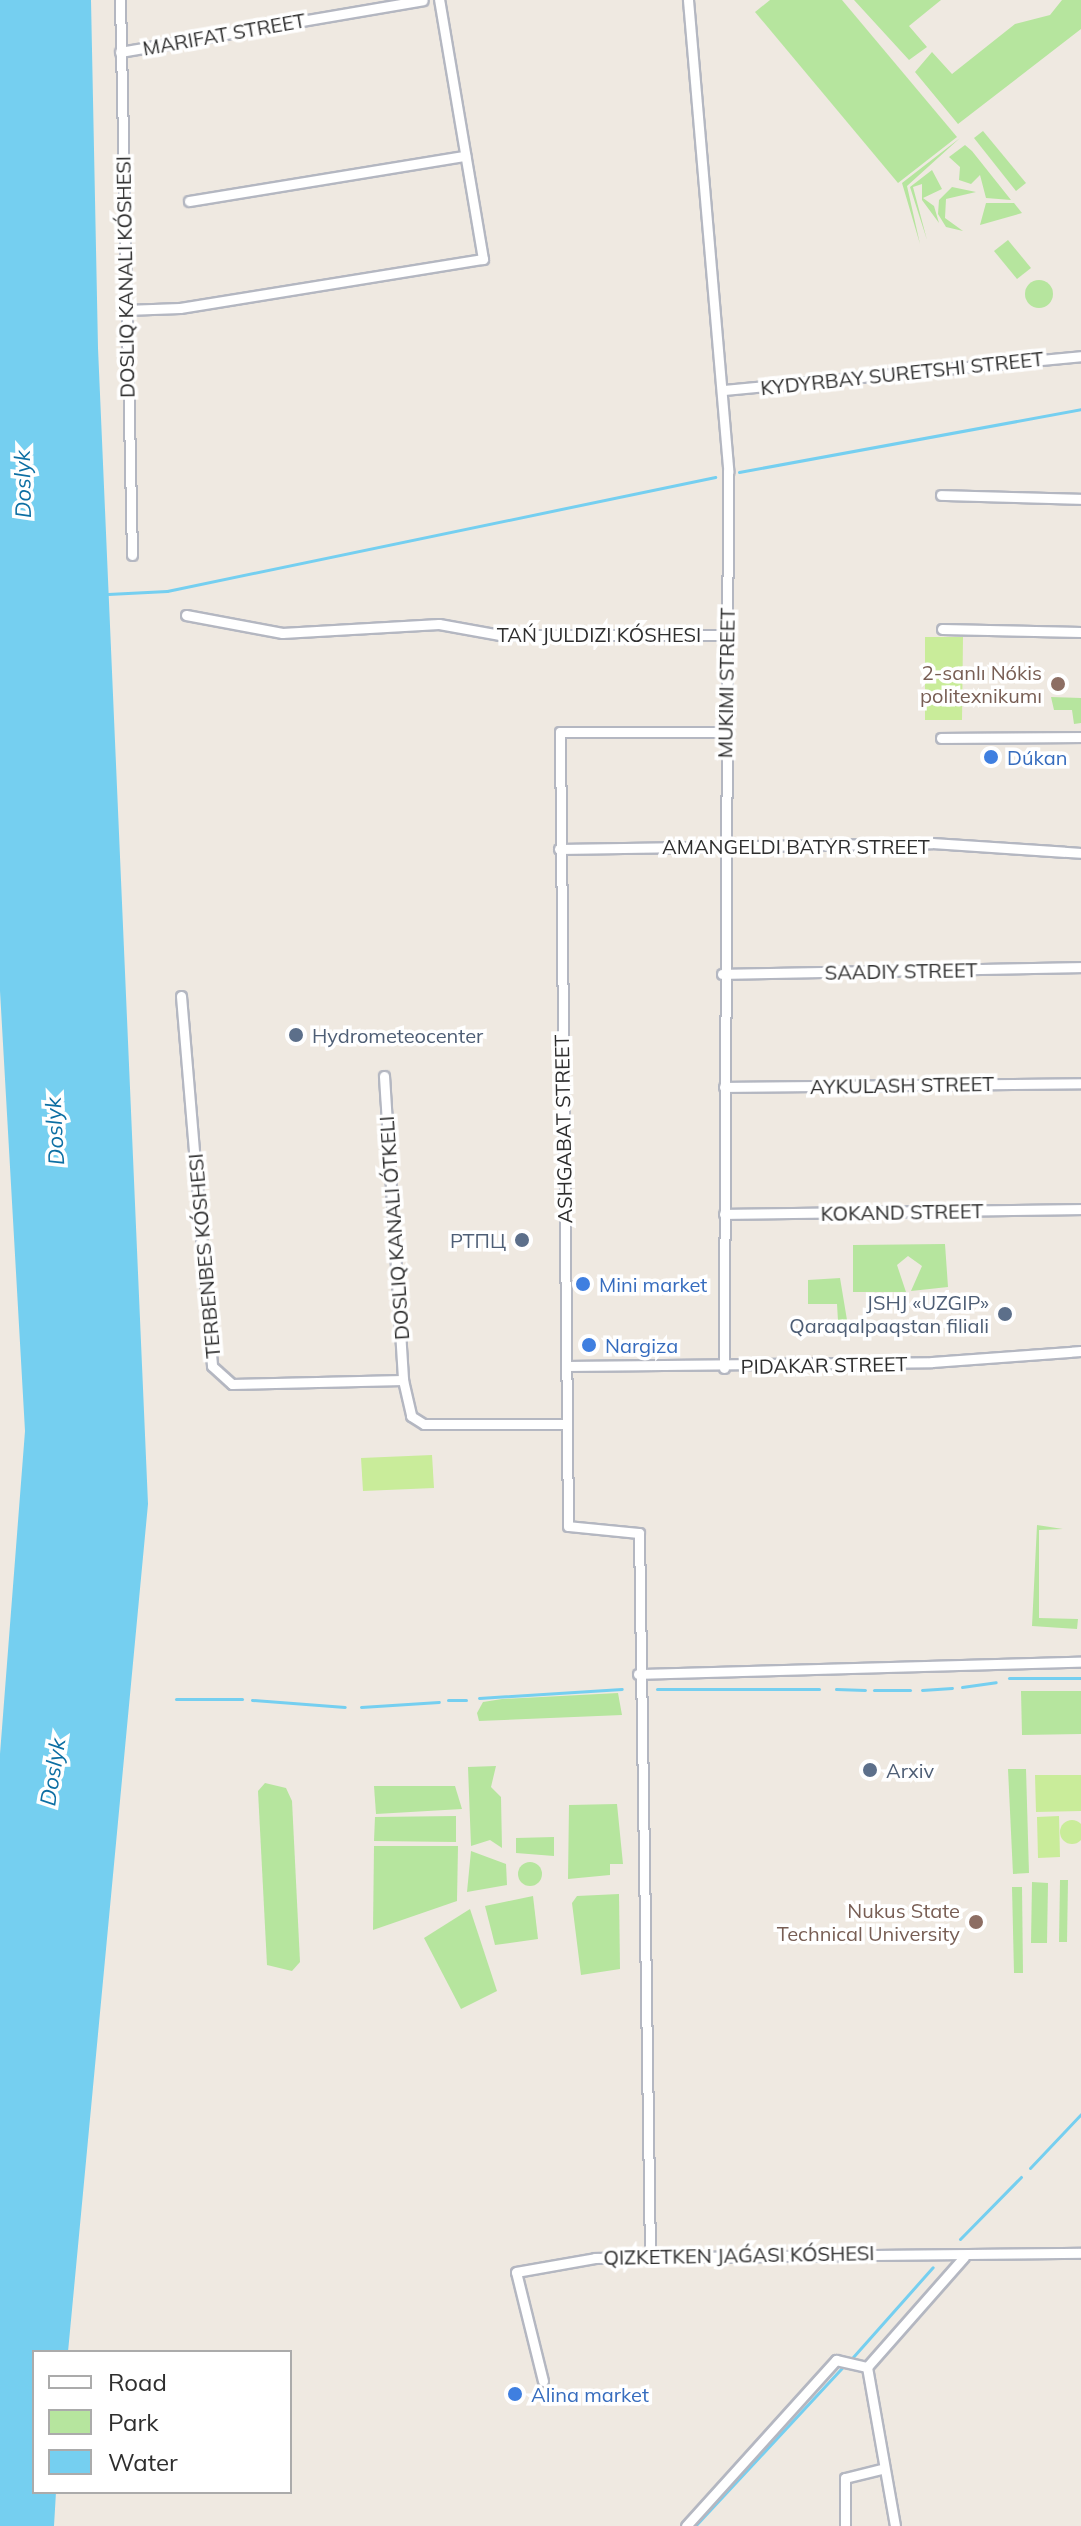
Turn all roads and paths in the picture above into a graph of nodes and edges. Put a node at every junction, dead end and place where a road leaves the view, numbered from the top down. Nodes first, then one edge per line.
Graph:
1 (120, 0) edge
2 (423, 0) edge
3 (439, 0) edge
4 (688, 0) edge
5 (120, 52) junction
6 (465, 156) junction
7 (189, 201) dead end
8 (125, 310) junction
9 (1081, 356) edge
10 (723, 390) junction
11 (941, 495) dead end
12 (1081, 499) edge
13 (132, 555) dead end
14 (186, 615) dead end
15 (942, 629) dead end
16 (1081, 632) edge
17 (728, 635) junction
18 (725, 732) junction
19 (1081, 737) edge
20 (941, 738) dead end
21 (723, 845) junction
22 (559, 849) junction
23 (1081, 853) edge
24 (1081, 967) edge
25 (722, 974) junction
26 (181, 996) dead end
27 (384, 1076) dead end
28 (1081, 1083) edge
29 (724, 1087) junction
30 (1081, 1209) edge
31 (724, 1214) junction
32 (1081, 1351) edge
33 (566, 1366) junction
34 (724, 1368) junction
35 (403, 1380) junction
36 (565, 1424) junction
37 (1081, 1662) edge
38 (638, 1674) junction
39 (1081, 2253) edge
40 (650, 2256) junction
41 (964, 2257) junction
42 (867, 2367) junction
43 (543, 2381) dead end
44 (882, 2469) junction
45 (686, 2526) edge
46 (845, 2526) edge
47 (895, 2526) edge

1 - 5 street
2 - 5 street, MARIFAT STREET
3 - 6 street
4 - 10 street, MUKIMI STREET
5 - 8 street
6 - 7 street
6 - 8 street
8 - 13 street
9 - 10 street, KYDYRBAY SURETSHI STREET
10 - 17 street, MUKIMI STREET
11 - 12 street
14 - 17 street
15 - 16 street
17 - 18 street, MUKIMI STREET
18 - 21 street, MUKIMI STREET
18 - 22 street, ASHGABAT STREET
19 - 20 street
21 - 22 street, AMANGELDI BATYR STREET
21 - 23 street, AMANGELDI BATYR STREET
21 - 25 street, MUKIMI STREET
22 - 33 street, ASHGABAT STREET
24 - 25 street, SAADIY STREET
25 - 29 street, MUKIMI STREET
26 - 35 street, TERBENBES KÓSHESI
27 - 35 street
28 - 29 street, AYKULASH STREET
29 - 31 street, MUKIMI STREET
30 - 31 street, KOKAND STREET
31 - 34 street, MUKIMI STREET
32 - 34 street, PIDAKAR STREET
33 - 34 street, PIDAKAR STREET
33 - 36 street, ASHGABAT STREET
35 - 36 street
36 - 38 street, ASHGABAT STREET
37 - 38 street
38 - 40 street
39 - 41 street
40 - 41 street
40 - 43 street
41 - 42 street
42 - 44 street
42 - 45 street
44 - 46 street
44 - 47 street

